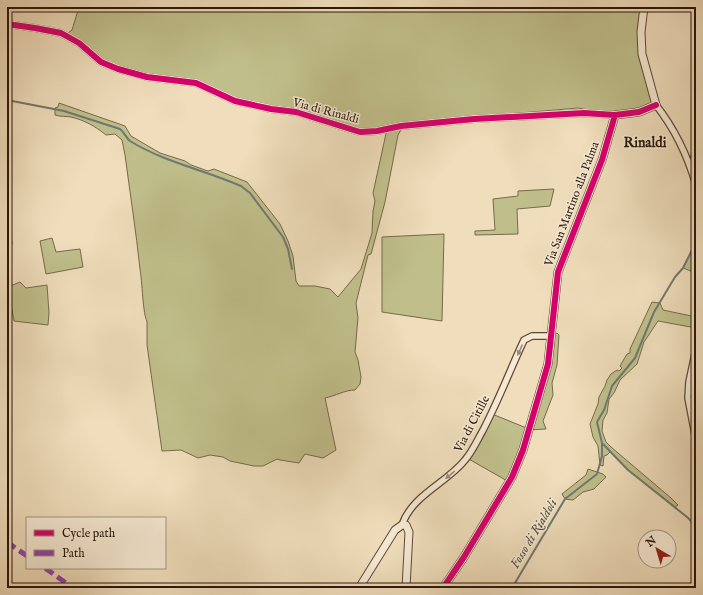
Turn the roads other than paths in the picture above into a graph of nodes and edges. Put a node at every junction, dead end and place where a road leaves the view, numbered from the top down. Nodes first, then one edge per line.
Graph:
1 (644, 7) edge
2 (7, 24) edge
3 (656, 105) junction
4 (615, 115) junction
5 (696, 156) edge
6 (690, 165) junction
7 (696, 185) edge
8 (551, 336) junction
9 (696, 349) edge
10 (696, 440) edge
11 (402, 525) junction
12 (359, 588) edge
13 (406, 588) edge
14 (443, 588) edge

1 - 3 street
2 - 4 street, Via di Rinaldi
3 - 4 street, Via di Rinaldi
3 - 6 street
4 - 8 street, Via San Martino alla Palma
5 - 6 street
6 - 7 street
8 -> 11 street, Via di Citille
8 - 14 street, Via San Martino alla Palma
9 - 10 street
11 - 12 street
11 - 13 street

